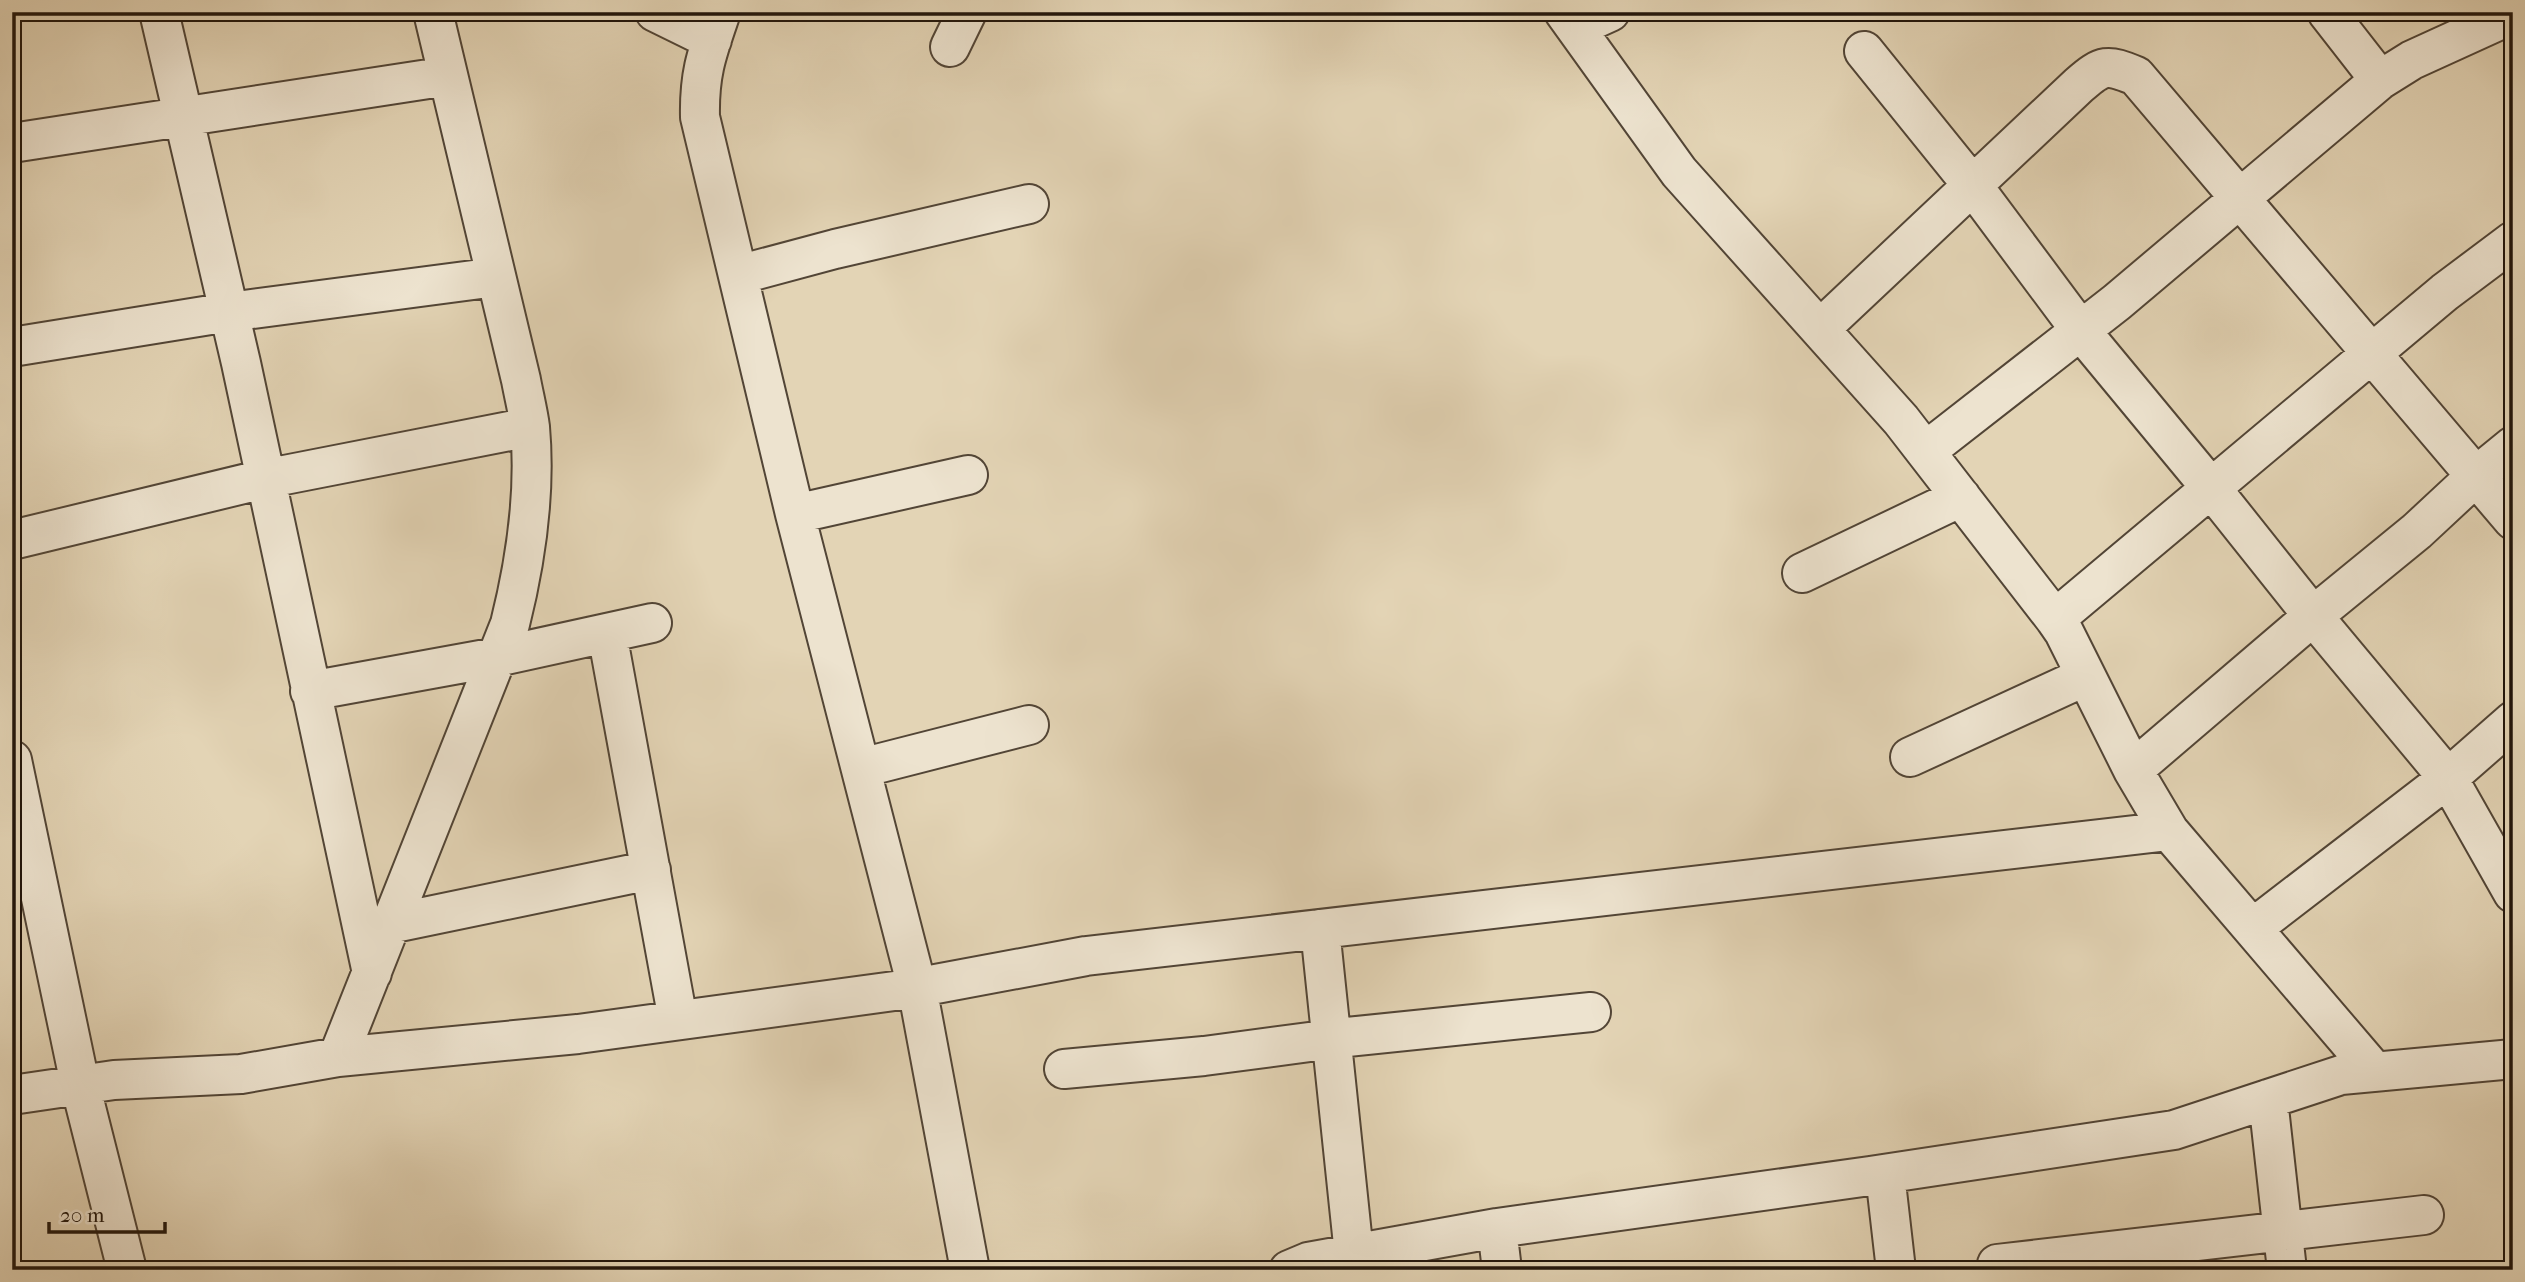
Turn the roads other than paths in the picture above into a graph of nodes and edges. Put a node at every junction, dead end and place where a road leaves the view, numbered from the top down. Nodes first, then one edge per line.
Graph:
1 (159, 12) edge
2 (433, 12) edge
3 (655, 12) edge
4 (967, 12) edge
5 (2327, 12) edge
6 (2513, 14) edge
7 (1584, 17) edge
8 (716, 26) edge
9 (950, 47) dead end
10 (1864, 51) dead end
11 (448, 76) junction
12 (2380, 80) junction
13 (183, 116) junction
14 (12, 144) edge
15 (1973, 186) junction
16 (2240, 198) junction
17 (1028, 204) dead end
18 (2513, 241) edge
19 (738, 275) junction
20 (496, 277) junction
21 (229, 312) junction
22 (1820, 329) junction
23 (2081, 331) junction
24 (12, 347) edge
25 (2371, 354) junction
26 (530, 427) junction
27 (2513, 446) edge
28 (1926, 451) junction
29 (968, 475) dead end
30 (2475, 477) junction
31 (264, 479) junction
32 (2211, 488) junction
33 (1961, 497) junction
34 (796, 514) junction
35 (2513, 520) edge
36 (12, 540) edge
37 (1802, 573) dead end
38 (2313, 616) junction
39 (2055, 620) junction
40 (652, 623) dead end
41 (607, 633) junction
42 (497, 657) junction
43 (2086, 676) junction
44 (310, 691) junction
45 (2513, 720) edge
46 (1029, 725) dead end
47 (1910, 757) dead end
48 (12, 760) edge
49 (861, 768) junction
50 (2133, 770) junction
51 (2448, 778) junction
52 (2169, 831) junction
53 (651, 870) junction
54 (25, 885) edge
55 (2513, 893) edge
56 (390, 925) junction
57 (2253, 928) junction
58 (1320, 929) junction
59 (372, 973) junction
60 (917, 987) junction
61 (1591, 1012) dead end
62 (678, 1020) junction
63 (1330, 1039) junction
64 (338, 1057) junction
65 (2513, 1059) edge
66 (1064, 1069) dead end
67 (2375, 1072) junction
68 (80, 1084) junction
69 (12, 1095) edge
70 (2268, 1099) junction
71 (1885, 1174) junction
72 (2424, 1215) dead end
73 (1497, 1228) junction
74 (2283, 1231) junction
75 (1354, 1254) junction
76 (1997, 1264) dead end
77 (127, 1270) edge
78 (970, 1270) edge
79 (1289, 1270) edge
80 (1502, 1270) edge
81 (1896, 1270) edge
82 (2287, 1270) edge

1 - 13 street
2 - 11 street
3 - 8 street
4 - 9 street
5 - 12 street
6 - 12 street
7 - 22 street
8 - 19 street
10 - 15 street
11 - 13 street
11 - 20 street
12 - 16 street
13 - 14 street
13 - 21 street
15 - 16 street
15 - 22 street
15 - 23 street
16 - 23 street
16 - 25 street
17 - 19 street
18 - 25 street
19 - 34 street
20 - 21 street
20 - 26 street
21 - 24 street
21 - 31 street
22 - 28 street
23 - 28 street
23 - 32 street
25 - 30 street
25 - 32 street
26 - 31 street
26 - 42 street
27 - 30 street
28 - 33 street
29 - 34 street
30 - 35 street
30 - 38 street
31 - 36 street
31 - 44 street
32 - 38 street
32 - 39 street
33 - 37 street
33 - 39 street
34 - 49 street
38 - 50 street
38 - 51 street
39 - 43 street
40 - 41 street
41 - 42 street
41 - 53 street
42 - 44 street
42 - 56 street
43 - 47 street
43 - 50 street
44 - 59 street
45 - 51 street
46 - 49 street
48 - 54 street
49 - 60 street
50 - 52 street
51 - 55 street
51 - 57 street
52 - 57 street
52 - 58 street
53 - 56 street
53 - 62 street
54 - 68 street
56 - 59 street
57 - 67 street
58 - 60 street
58 - 63 street
59 - 64 street
60 - 62 street
60 - 78 street
61 - 63 street
62 - 64 street
63 - 66 street
63 - 75 street
64 - 68 street
65 - 67 street
67 - 70 street
68 - 69 street
68 - 77 street
70 - 71 street
70 - 74 street
71 - 73 street
71 - 81 street
72 - 74 street
73 - 75 street
73 - 80 street
74 - 76 street
74 - 82 street
75 - 79 street

